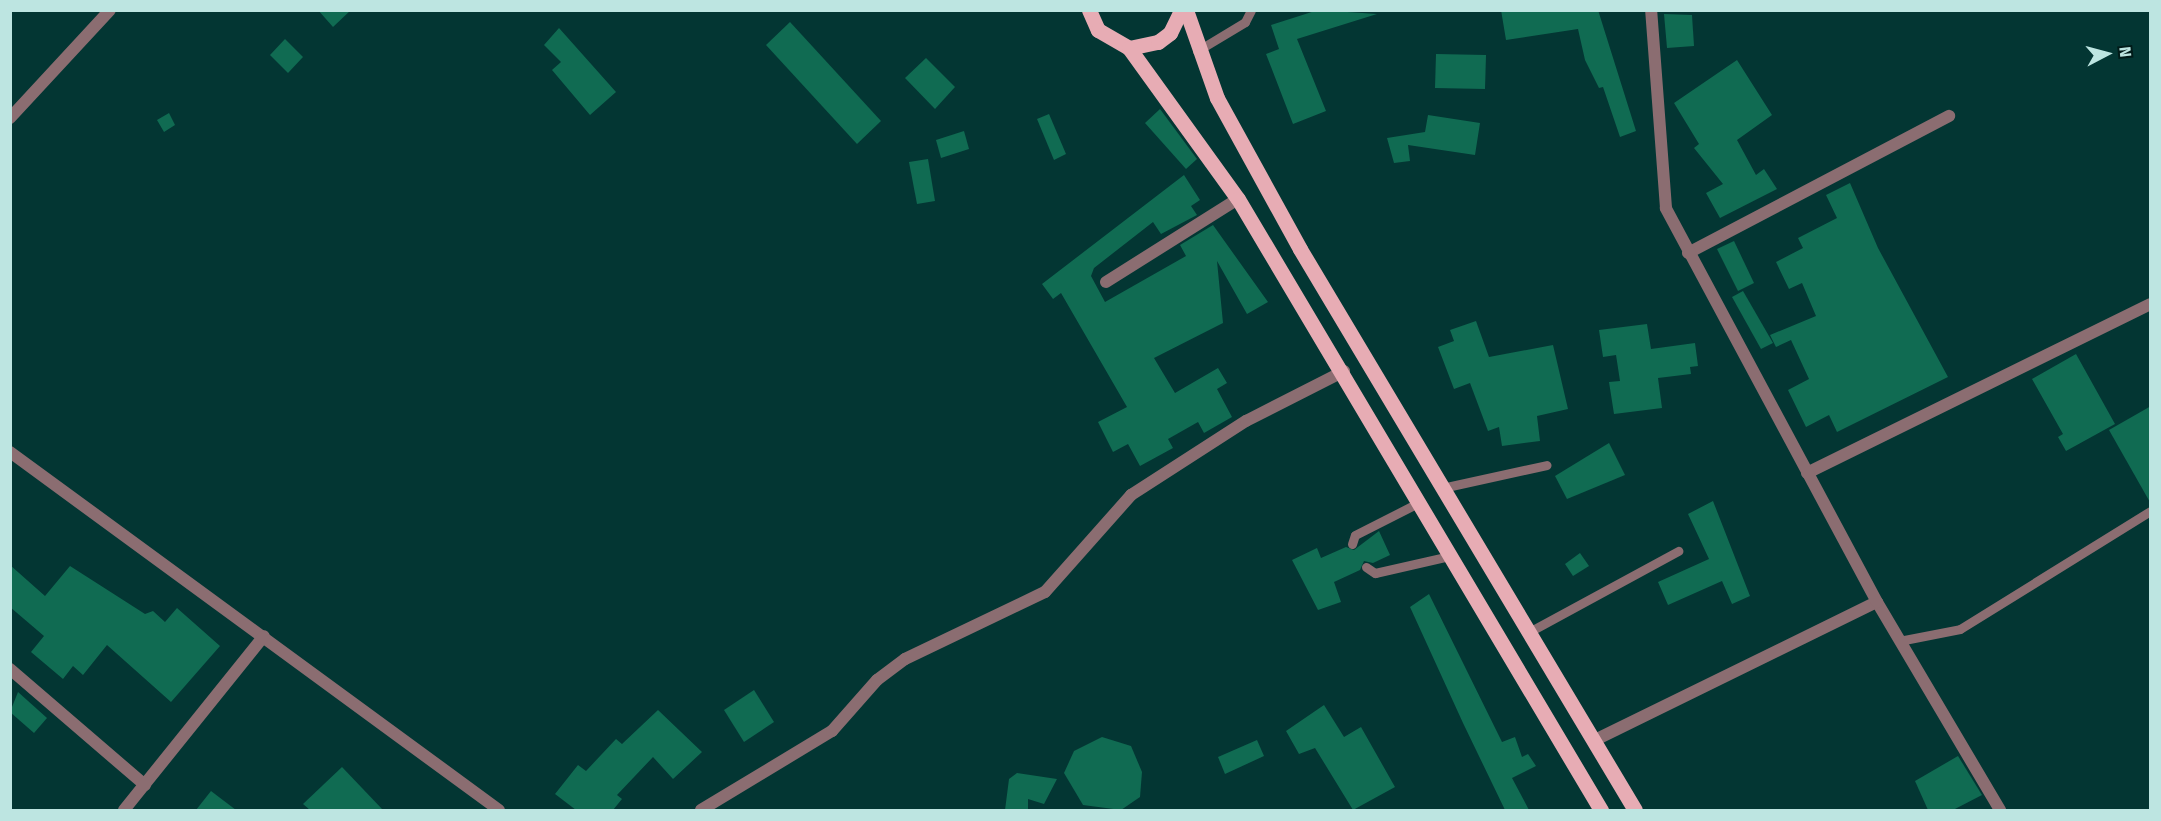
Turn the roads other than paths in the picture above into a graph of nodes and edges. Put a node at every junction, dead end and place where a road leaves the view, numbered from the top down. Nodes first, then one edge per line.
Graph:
1 (1089, 10) edge
2 (1180, 10) edge
3 (1186, 10) edge
4 (1251, 10) edge
5 (1650, 10) edge
6 (106, 12) edge
7 (1129, 48) junction
8 (1197, 51) junction
9 (1949, 116) dead end
10 (10, 118) edge
11 (1238, 199) junction
12 (1688, 253) junction
13 (1106, 282) dead end
14 (2151, 304) edge
15 (1344, 371) junction
16 (10, 452) edge
17 (1547, 465) dead end
18 (1808, 473) junction
19 (1442, 488) junction
20 (1418, 503) junction
21 (2151, 511) edge
22 (1352, 544) dead end
23 (1678, 551) dead end
24 (1449, 556) junction
25 (1366, 567) dead end
26 (1877, 602) junction
27 (1529, 632) junction
28 (264, 636) junction
29 (1899, 641) junction
30 (10, 669) edge
31 (1593, 741) junction
32 (145, 785) junction
33 (124, 810) edge
34 (499, 810) edge
35 (701, 810) edge
36 (1602, 810) edge
37 (1635, 810) edge
38 (2000, 810) edge

1 - 7 main road
2 - 7 main road
3 - 8 main road
4 - 8 lane
5 - 12 street
6 - 10 street
7 - 11 main road
8 - 19 main road
9 - 12 street
11 - 13 street
11 - 15 main road
12 - 18 street
14 - 18 street
15 - 20 main road
15 - 35 street
16 - 28 street
17 - 19 lane
18 - 26 street
19 - 27 main road
20 - 22 lane
20 - 24 main road
21 - 29 lane
23 - 27 lane
24 - 25 lane
24 - 36 main road
26 - 29 street
26 - 31 street
27 - 31 main road
28 - 32 street
28 - 34 street
29 - 38 street
30 - 32 street
31 - 37 main road
32 - 33 street

